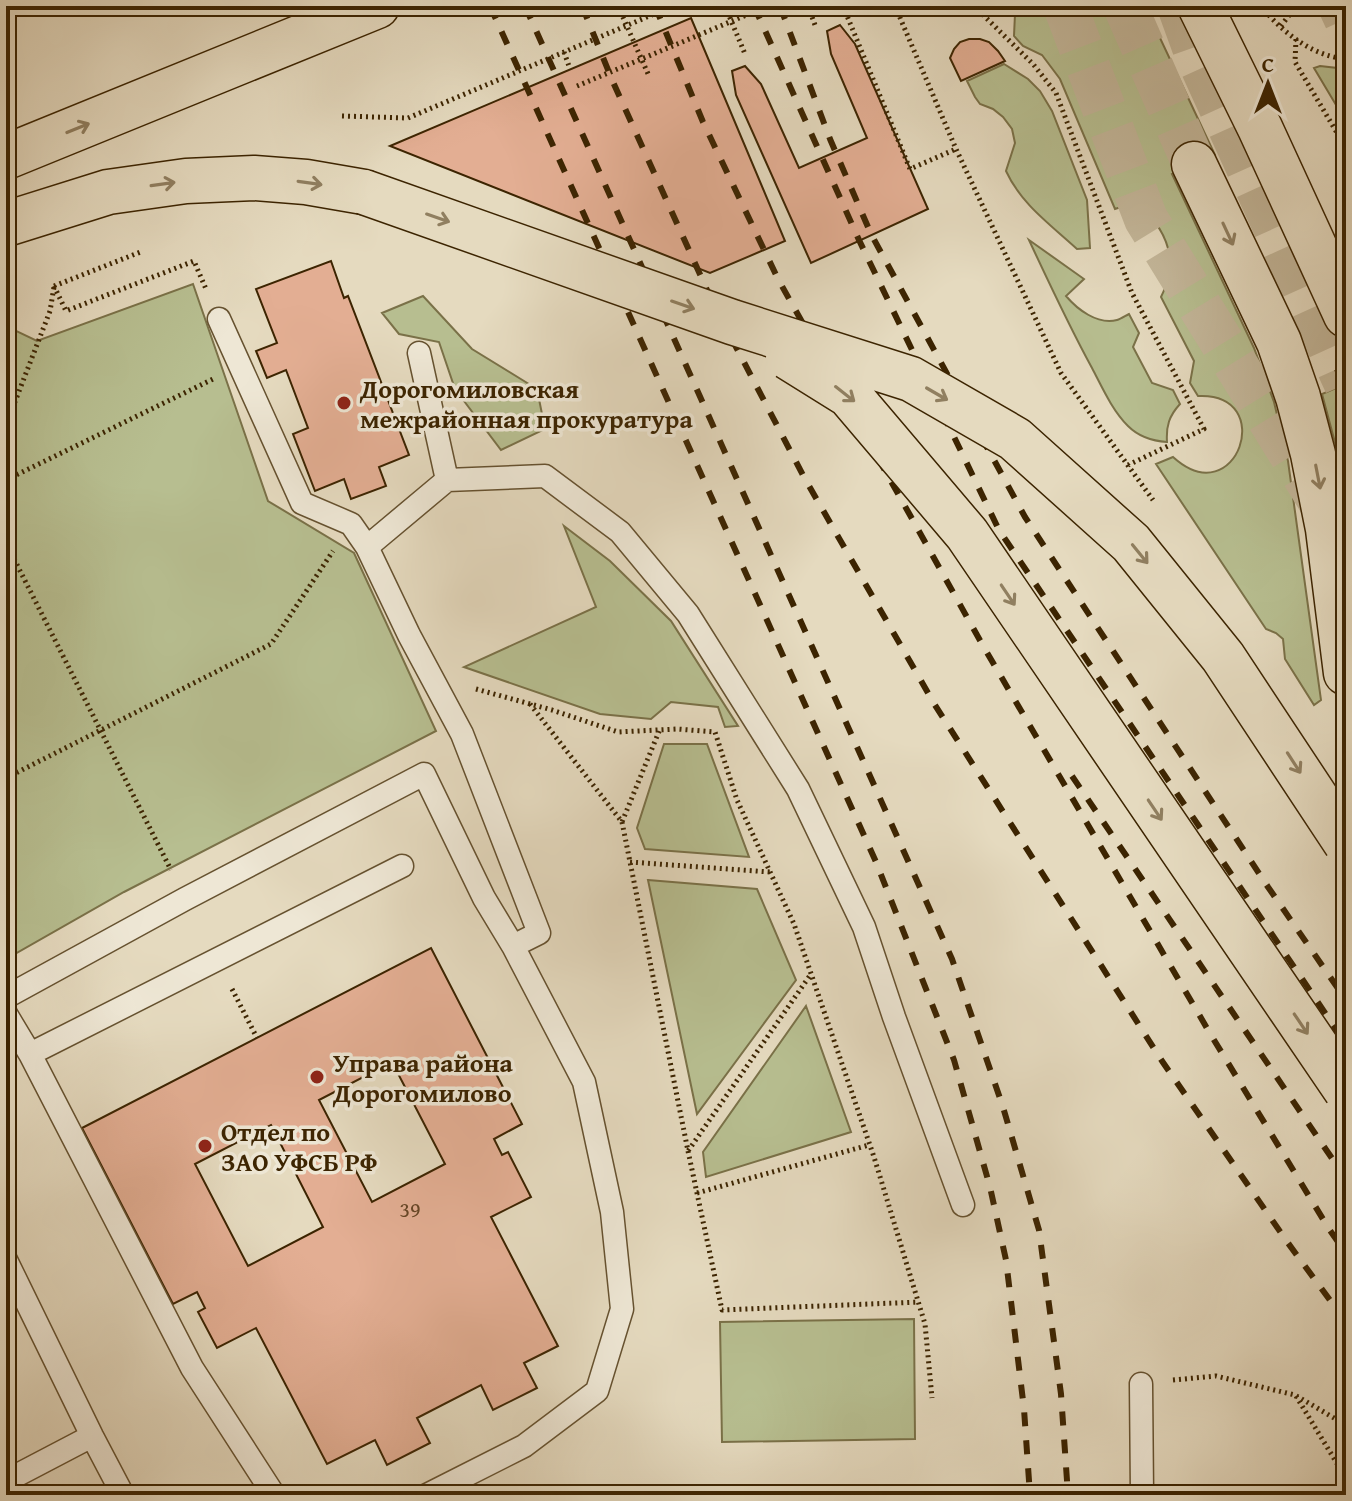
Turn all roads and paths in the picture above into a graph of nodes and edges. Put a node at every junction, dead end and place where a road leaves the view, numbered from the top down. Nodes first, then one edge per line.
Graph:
1 (377, 6) edge
2 (618, 6) edge
3 (673, 6) edge
4 (725, 6) edge
5 (768, 6) edge
6 (808, 6) edge
7 (843, 6) edge
8 (912, 6) edge
9 (974, 6) edge
10 (1200, 6) edge
11 (1261, 6) edge
12 (1296, 6) edge
13 (1318, 6) edge
14 (896, 9) edge
15 (1346, 13) edge
16 (815, 25) dead end
17 (1281, 26) junction
18 (1296, 39) junction
19 (564, 52) junction
20 (745, 54) dead end
21 (1346, 59) edge
22 (570, 69) dead end
23 (649, 76) dead end
24 (577, 86) dead end
25 (342, 116) dead end
26 (1260, 128) junction
27 (1346, 148) edge
28 (956, 149) junction
29 (6, 157) edge
30 (1194, 164) tunnel mouth
31 (6, 224) edge
32 (143, 251) dead end
33 (1346, 255) edge
34 (54, 286) junction
35 (205, 286) dead end
36 (1346, 315) edge
37 (219, 319) dead end
38 (732, 322) junction
39 (419, 353) dead end
40 (239, 366) junction
41 (6, 425) edge
42 (1128, 465) junction
43 (6, 480) edge
44 (447, 480) junction
45 (1160, 510) dead end
46 (351, 524) junction
47 (6, 543) edge
48 (367, 547) junction
49 (1346, 673) edge
50 (432, 677) junction
51 (529, 704) junction
52 (101, 729) junction
53 (660, 729) junction
54 (6, 778) edge
55 (622, 822) junction
56 (1346, 843) edge
57 (630, 862) junction
58 (402, 866) dead end
59 (770, 872) junction
60 (185, 899) junction
61 (513, 946) junction
62 (217, 960) junction
63 (811, 974) junction
64 (6, 997) edge
65 (6, 1014) edge
66 (257, 1038) dead end
67 (30, 1054) junction
68 (1346, 1090) edge
69 (869, 1145) junction
70 (688, 1151) junction
71 (697, 1193) junction
72 (963, 1205) dead end
73 (6, 1260) edge
74 (919, 1302) junction
75 (1141, 1384) joint
76 (1295, 1395) junction
77 (932, 1398) dead end
78 (1346, 1425) edge
79 (92, 1436) junction
80 (6, 1481) edge
81 (1346, 1491) edge
82 (123, 1495) edge
83 (274, 1495) edge
84 (427, 1495) edge
85 (1142, 1495) edge

29 -> 1 main road
2 - 23 path
3 - 19 path, bridge
4 - 20 path
5 - 24 path, bridge
6 - 16 path
7 - 28 path
8 - 14 path
9 - 42 path
10 - 26 main road
11 - 17 path
12 - 17 path
13 - 15 path
14 - 28 path
17 - 18 path
18 - 21 path
18 - 27 path
19 - 22 path
19 - 25 path, bridge
26 - 33 main road
26 - 36 main road
28 - 42 path
30 -> 49 main road
31 -> 38 main road, bridge
32 - 34 path
34 - 35 path
34 - 41 path
37 - 40 lane
38 -> 56 main road, bridge
38 -> 68 main road, bridge
39 - 44 lane
40 - 43 path
40 - 46 lane
42 - 45 path
44 - 48 lane
44 - 72 lane
46 - 48 lane
46 - 52 path
47 - 52 path
48 - 50 lane
50 - 51 path
50 - 61 lane
51 - 53 path
51 - 55 path
52 - 54 path
52 - 60 path
53 - 55 path
53 - 59 path
55 - 57 path
57 - 59 path
57 - 70 path
58 - 62 lane
59 - 63 path
60 - 61 lane
60 - 64 lane
61 - 84 lane
62 - 66 path
62 - 67 lane
63 - 69 path
63 - 70 path
65 - 67 lane
67 - 83 lane
69 - 71 path
69 - 74 path
70 - 71 path
71 - 74 path
73 - 79 lane
74 - 77 path
75 - 76 path
75 - 85 lane
76 - 78 path
76 - 81 path
79 - 80 lane
79 - 82 lane

